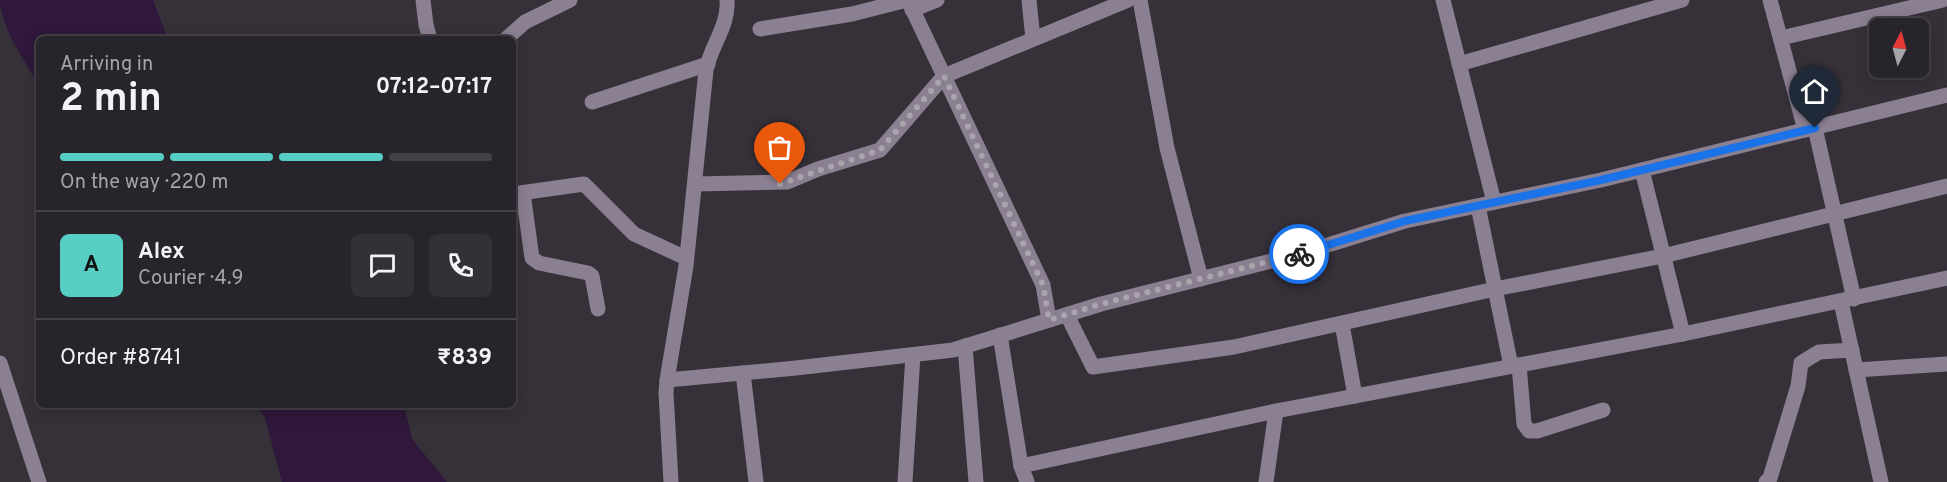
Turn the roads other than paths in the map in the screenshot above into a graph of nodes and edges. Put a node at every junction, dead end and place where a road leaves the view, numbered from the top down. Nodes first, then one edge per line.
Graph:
1 (423, 0) edge
2 (570, 0) edge
3 (727, 0) edge
4 (936, 0) edge
5 (1029, 0) edge
6 (1128, 0) edge
7 (1140, 0) edge
8 (1443, 0) edge
9 (1682, 0) edge
10 (1770, 0) edge
11 (1943, 0) edge
12 (909, 3) edge
13 (760, 29) dead end
14 (429, 36) edge
15 (509, 36) edge
16 (1780, 38) junction
17 (1033, 39) junction
18 (708, 64) junction
19 (1459, 64) junction
20 (944, 76) junction
21 (1947, 95) edge
22 (592, 102) dead end
23 (1810, 129) junction
24 (1642, 170) junction
25 (694, 184) junction
26 (1947, 186) edge
27 (518, 194) edge
28 (1494, 202) junction
29 (1478, 206) junction
30 (1834, 213) junction
31 (1663, 256) junction
32 (686, 258) junction
33 (1947, 278) edge
34 (1201, 279) junction
35 (1495, 289) junction
36 (1847, 300) junction
37 (598, 309) dead end
38 (1067, 315) junction
39 (1049, 320) junction
40 (1342, 324) junction
41 (1683, 334) junction
42 (1000, 335) junction
43 (965, 346) junction
44 (1852, 350) junction
45 (913, 355) junction
46 (0, 363) edge
47 (1947, 364) edge
48 (1515, 365) junction
49 (1856, 370) junction
50 (743, 373) junction
51 (667, 380) junction
52 (1355, 396) junction
53 (1603, 410) dead end
54 (1276, 411) junction
55 (1022, 466) junction
56 (39, 482) edge
57 (671, 482) edge
58 (756, 482) edge
59 (904, 482) edge
60 (976, 482) edge
61 (1027, 482) edge
62 (1266, 482) edge
63 (1766, 482) edge
64 (1881, 482) edge

1 - 14 street
2 - 15 street
3 - 18 street
4 - 12 street
5 - 17 street
6 - 17 street
7 - 34 street
8 - 19 street
9 - 19 street
10 - 16 street
11 - 16 street
12 - 13 street
12 - 20 street
16 - 23 street
17 - 20 street
18 - 22 street
18 - 25 street
19 - 28 street
20 - 25 street
20 - 39 street
21 - 23 street
23 - 24 street
23 - 30 street
24 - 28 street
24 - 31 street
25 - 32 street
26 - 30 street
27 - 32 street
27 - 37 street
28 - 29 street
29 - 34 street
29 - 35 street
30 - 31 street
30 - 36 street
31 - 35 street
31 - 41 street
32 - 51 street
33 - 36 street
34 - 38 street
35 - 40 street
35 - 48 street
36 - 41 street
36 - 44 street
38 - 39 street
38 - 40 street
39 - 42 street
40 - 52 street
41 - 48 street
42 - 43 street
42 - 55 street
43 - 45 street
43 - 60 street
44 - 49 street
44 - 63 street
45 - 50 street
45 - 59 street
46 - 56 street
47 - 49 street
48 - 52 street
48 - 53 street
49 - 64 street
50 - 51 street
50 - 58 street
51 - 57 street
52 - 54 street
54 - 55 street
54 - 62 street
55 - 61 street

